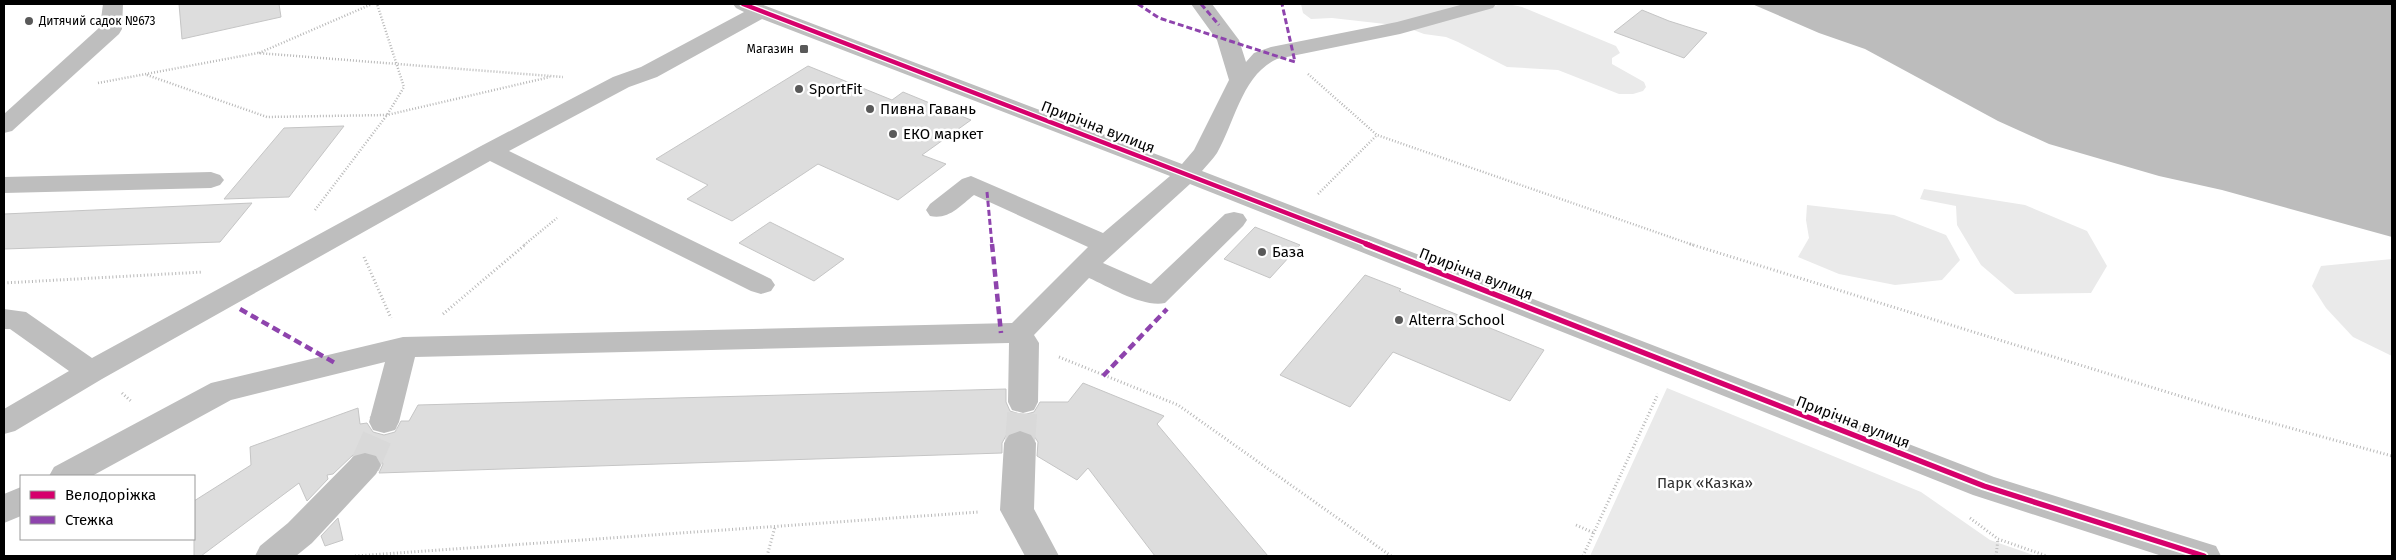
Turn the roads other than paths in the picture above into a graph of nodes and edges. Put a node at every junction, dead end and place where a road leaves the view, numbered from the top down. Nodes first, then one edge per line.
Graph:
1 (113, 4) edge
2 (1202, 4) edge
3 (1226, 4) edge
4 (1486, 4) edge
5 (752, 7) edge
6 (1219, 26) junction
7 (1240, 80) junction
8 (4, 126) edge
9 (490, 151) junction
10 (1187, 174) junction
11 (211, 180) dead end
12 (4, 185) edge
13 (939, 210) dead end
14 (1234, 220) dead end
15 (1106, 245) junction
16 (1085, 266) junction
17 (761, 286) dead end
18 (4, 319) edge
19 (1022, 338) junction
20 (404, 347) junction
21 (91, 372) junction
22 (1023, 402) tunnel mouth
23 (384, 422) tunnel mouth
24 (4, 423) edge
25 (1020, 443) tunnel mouth
26 (365, 464) tunnel mouth
27 (67, 475) edge
28 (20, 501) edge
29 (4, 510) edge
30 (272, 556) edge
31 (1042, 556) edge
32 (2204, 556) edge

1 - 8 street
2 - 6 street
3 - 6 street
4 - 7 street
5 - 9 street
5 - 10 street, Прирічна вулиця
6 - 7 street
7 - 10 street
9 - 17 street
9 - 21 street
10 - 15 street
10 - 32 street, Прирічна вулиця
11 - 12 street
13 - 15 street
14 - 16 street
15 - 16 street
16 - 19 street
18 - 21 street
19 - 20 street
19 - 22 street
20 - 23 street
20 - 27 street
21 - 24 street
25 - 31 street
26 - 30 street
28 - 29 street

